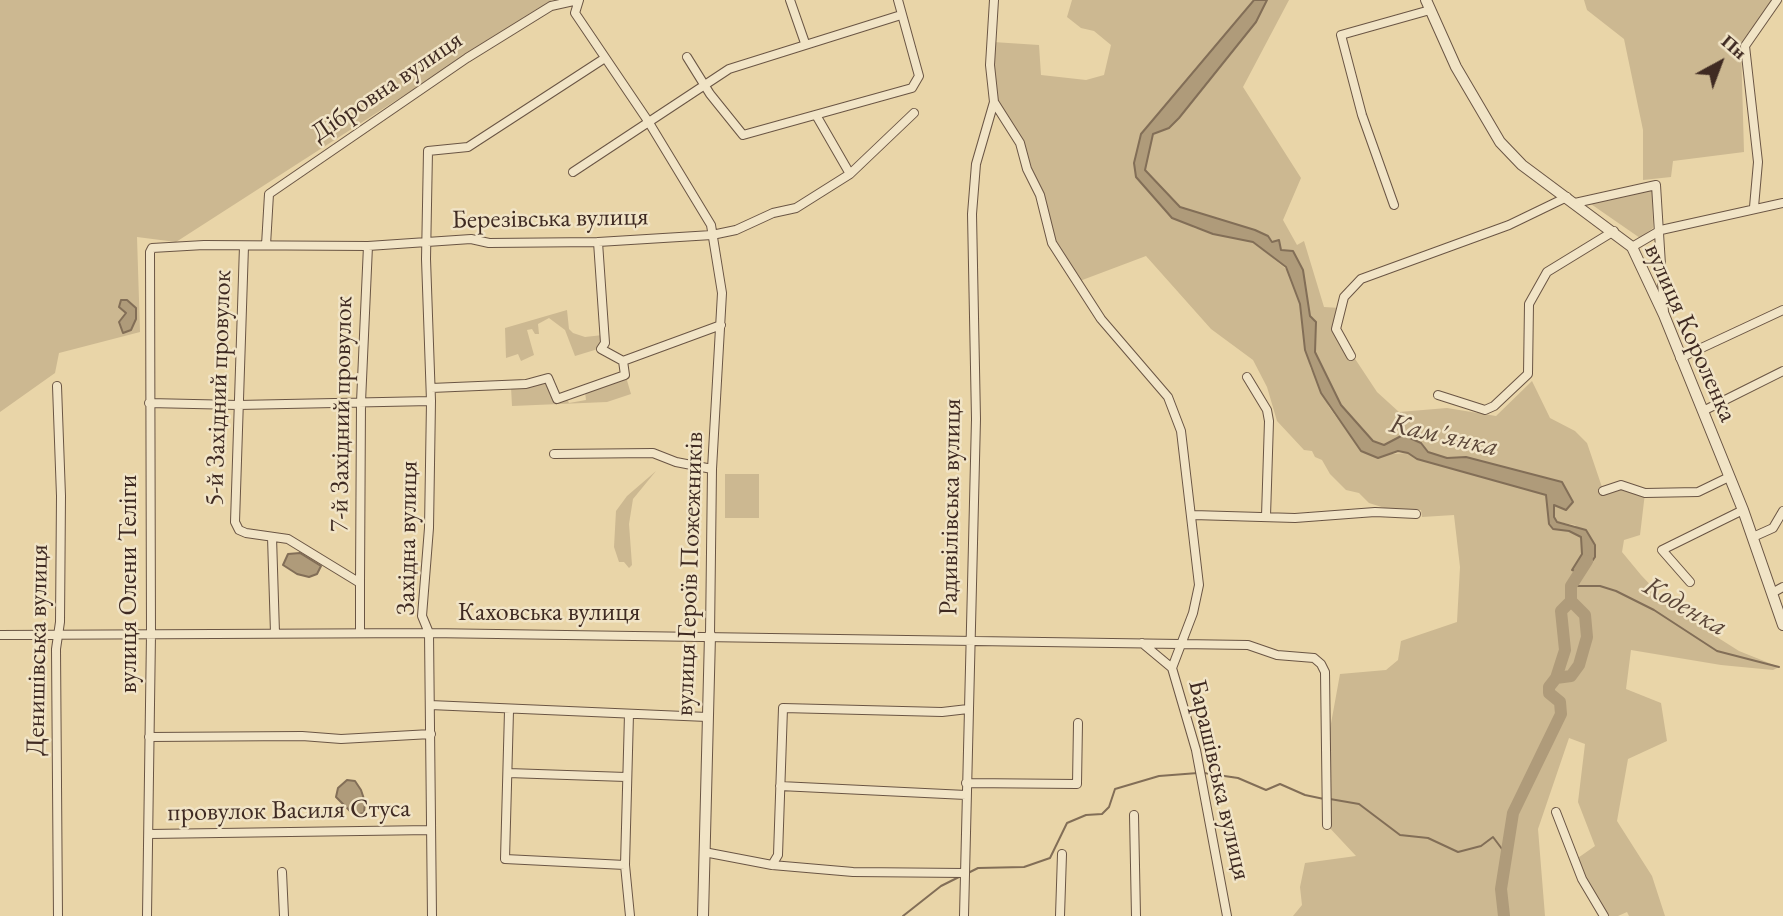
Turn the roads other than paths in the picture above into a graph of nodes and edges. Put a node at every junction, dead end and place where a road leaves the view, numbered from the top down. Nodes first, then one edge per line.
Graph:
1 (579, 0) edge
2 (790, 0) edge
3 (898, 0) edge
4 (994, 0) edge
5 (1777, 0) edge
6 (1428, 5) edge
7 (901, 15) junction
8 (805, 43) junction
9 (687, 57) dead end
10 (605, 58) junction
11 (705, 82) junction
12 (994, 102) junction
13 (914, 113) dead end
14 (816, 115) junction
15 (648, 121) junction
16 (990, 123) junction
17 (1010, 127) junction
18 (573, 172) dead end
19 (850, 174) junction
20 (1571, 200) junction
21 (1783, 203) edge
22 (1394, 205) dead end
23 (1754, 207) junction
24 (1661, 230) junction
25 (1614, 231) junction
26 (712, 235) junction
27 (598, 242) junction
28 (427, 244) junction
29 (266, 245) junction
30 (244, 246) junction
31 (368, 246) junction
32 (1632, 247) junction
33 (150, 252) joint
34 (1783, 310) edge
35 (1664, 315) junction
36 (721, 325) junction
37 (1351, 356) dead end
38 (1680, 358) junction
39 (624, 361) junction
40 (1783, 371) edge
41 (1247, 377) dead end
42 (57, 386) dead end
43 (431, 388) junction
44 (1438, 395) dead end
45 (431, 401) junction
46 (361, 402) junction
47 (149, 404) junction
48 (238, 405) junction
49 (1703, 411) junction
50 (554, 454) dead end
51 (712, 469) junction
52 (1729, 477) junction
53 (1602, 491) dead end
54 (1743, 510) junction
55 (1783, 512) edge
56 (1416, 514) dead end
57 (1193, 515) junction
58 (1266, 516) junction
59 (1783, 523) edge
60 (1773, 528) junction
61 (272, 537) junction
62 (1753, 537) junction
63 (1690, 582) dead end
64 (360, 583) junction
65 (1783, 587) edge
66 (1772, 593) junction
67 (1783, 625) edge
68 (275, 633) junction
69 (360, 633) junction
70 (429, 633) junction
71 (57, 634) junction
72 (151, 634) junction
73 (0, 635) edge
74 (710, 635) junction
75 (970, 640) junction
76 (1142, 643) junction
77 (1181, 644) junction
78 (1172, 668) junction
79 (429, 705) junction
80 (968, 709) junction
81 (509, 711) junction
82 (629, 715) junction
83 (707, 718) junction
84 (1078, 723) dead end
85 (431, 734) junction
86 (149, 737) junction
87 (508, 773) junction
88 (626, 777) junction
89 (966, 783) junction
90 (780, 786) junction
91 (966, 795) junction
92 (1556, 812) dead end
93 (1134, 816) dead end
94 (1327, 825) dead end
95 (431, 830) junction
96 (149, 834) junction
97 (704, 852) junction
98 (1062, 854) dead end
99 (625, 865) junction
100 (772, 865) junction
101 (282, 872) dead end
102 (965, 873) junction
103 (58, 916) edge
104 (147, 916) edge
105 (284, 916) edge
106 (432, 916) edge
107 (630, 916) edge
108 (703, 916) edge
109 (964, 916) edge
110 (1060, 916) edge
111 (1136, 916) edge
112 (1227, 916) edge
113 (1604, 916) edge

1 - 10 street, вулиця Героїв Пожежників
1 - 29 street, Дібровна вулиця
2 - 8 street
3 - 7 street
4 - 12 street, Барашівська вулиця
5 - 23 street
6 - 20 street, вулиця Короленка
6 - 22 street
7 - 8 street
7 - 14 street
8 - 11 street
9 - 11 street
10 - 15 street, вулиця Героїв Пожежників
10 - 28 street, Західна вулиця
11 - 14 street
11 - 15 street
12 - 16 street, Радивілівська вулиця
12 - 17 street, Барашівська вулиця
13 - 19 street, Березівська вулиця
14 - 19 street
15 - 18 street
15 - 26 street, вулиця Героїв Пожежників
16 - 17 street
16 - 75 street, Радивілівська вулиця
17 - 57 street, Барашівська вулиця
19 - 26 street, Березівська вулиця
20 - 24 street
20 - 25 street, вулиця Короленка
20 - 37 street
21 - 23 street
23 - 24 street
24 - 32 street
24 - 35 street
25 - 32 street, вулиця Короленка
25 - 44 street
26 - 27 street, Березівська вулиця
26 - 36 street, вулиця Героїв Пожежників
27 - 28 street, Березівська вулиця
27 - 39 street
28 - 31 street, Березівська вулиця
28 - 43 street, Західна вулиця
29 - 30 street, Березівська вулиця
29 - 31 street, Березівська вулиця
30 - 33 street, Березівська вулиця
30 - 48 street, 5-й Західний провулок
31 - 46 street, 7-й Західний провулок
32 - 35 street, вулиця Короленка
33 - 47 street, вулиця Олени Теліги
34 - 38 street
35 - 38 street, вулиця Короленка
36 - 39 street
36 - 51 street, вулиця Героїв Пожежників
38 - 49 street, вулиця Короленка
39 - 43 street
40 - 49 street
41 - 58 street
42 - 71 street, Денишівська вулиця
43 - 45 street, Західна вулиця
45 - 46 street
45 - 70 street, Західна вулиця
46 - 48 street
46 - 64 street, 7-й Західний провулок
47 - 48 street
47 - 72 street, вулиця Олени Теліги
48 - 61 street, 5-й Західний провулок
49 - 52 street, вулиця Короленка
50 - 51 street
51 - 74 street, вулиця Героїв Пожежників
52 - 53 street
52 - 54 street, вулиця Короленка
54 - 62 street, вулиця Короленка
54 - 63 street
55 - 60 street
56 - 58 street
57 - 58 street
57 - 77 street, Барашівська вулиця
59 - 60 street
60 - 62 street
61 - 64 street
61 - 68 street
62 - 66 street, вулиця Короленка
64 - 69 street, 7-й Західний провулок
65 - 66 street
66 - 67 street, вулиця Короленка
68 - 69 street, Каховська вулиця
68 - 72 street, Каховська вулиця
69 - 70 street, Каховська вулиця
70 - 74 street, Каховська вулиця
70 - 79 street, Західна вулиця
71 - 72 street, Каховська вулиця
71 - 73 street, Каховська вулиця
71 - 103 street, Денишівська вулиця
72 - 86 street, вулиця Олени Теліги
74 - 75 street, Каховська вулиця
74 - 83 street, вулиця Героїв Пожежників
75 - 76 street, Каховська вулиця
75 - 80 street, Радивілівська вулиця
76 - 77 street, Каховська вулиця
76 - 78 street
77 - 78 street, Барашівська вулиця
77 - 94 street, Каховська вулиця
78 - 112 street, Барашівська вулиця
79 - 81 street
79 - 85 street, Західна вулиця
80 - 89 street, Радивілівська вулиця
80 - 90 street
81 - 82 street
81 - 87 street
82 - 83 street
82 - 88 street
83 - 97 street, вулиця Героїв Пожежників
84 - 89 street
85 - 86 street
85 - 95 street, Західна вулиця
86 - 96 street, вулиця Олени Теліги
87 - 88 street
87 - 99 street
88 - 99 street
89 - 91 street, Радивілівська вулиця
90 - 91 street
90 - 100 street
91 - 102 street, Радивілівська вулиця
92 - 113 street
93 - 111 street
95 - 96 street, провулок Василя Стуса
95 - 106 street, Західна вулиця
96 - 104 street, вулиця Олени Теліги
97 - 100 street
97 - 108 street, вулиця Героїв Пожежників
98 - 110 street
99 - 107 street
100 - 102 street
101 - 105 street
102 - 109 street, Радивілівська вулиця

